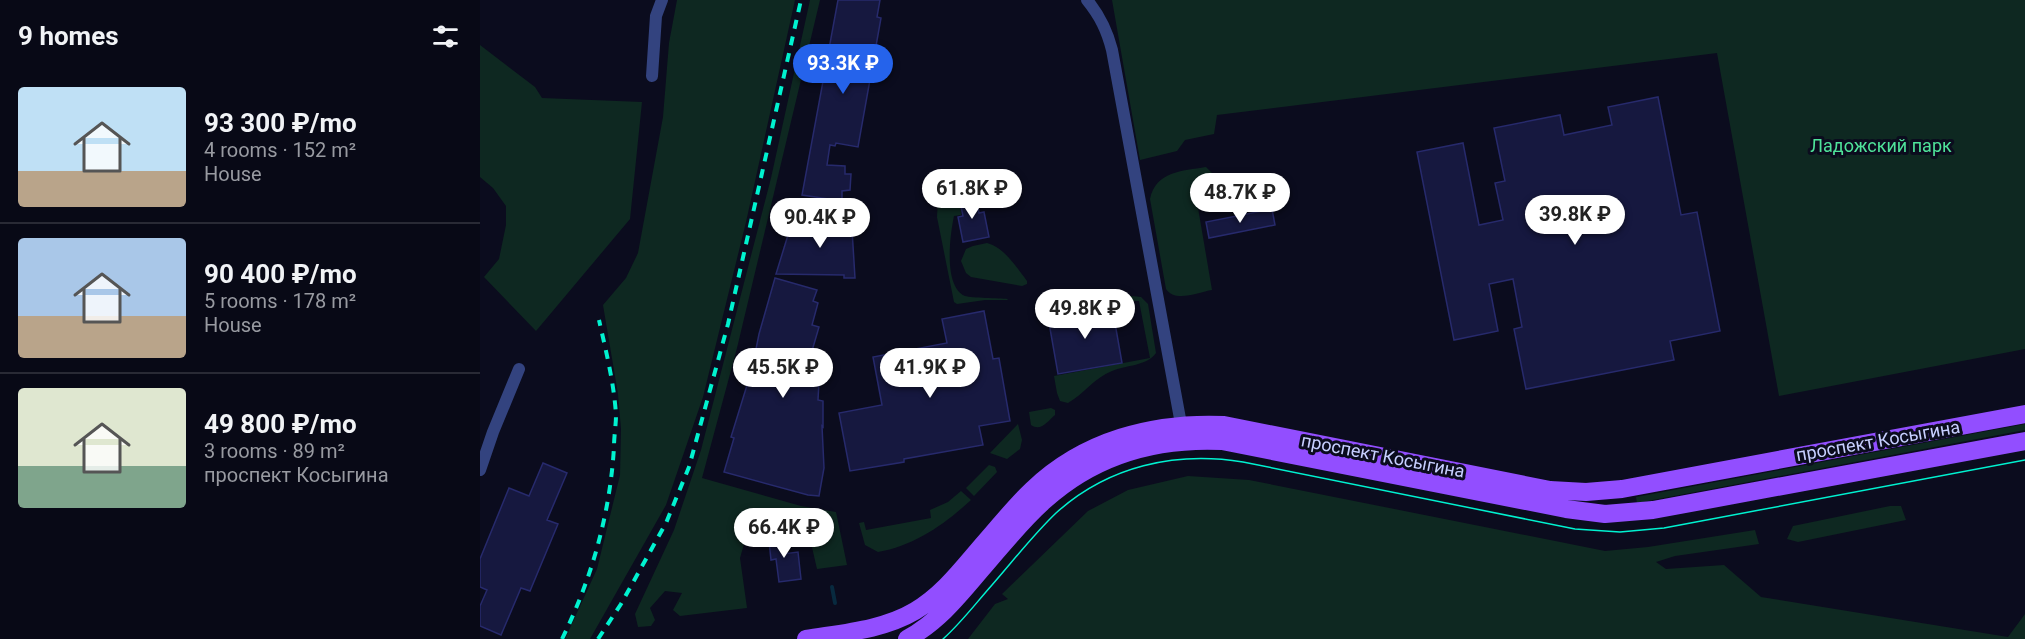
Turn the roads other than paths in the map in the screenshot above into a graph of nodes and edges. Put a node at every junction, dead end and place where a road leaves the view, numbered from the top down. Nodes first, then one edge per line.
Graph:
1 (662, 0) edge
2 (1086, 0) edge
3 (652, 76) dead end
4 (519, 369) dead end
5 (2025, 414) edge
6 (1181, 424) junction
7 (2025, 441) edge
8 (480, 470) edge
9 (806, 639) edge
10 (907, 639) edge

1 - 3 street
2 - 6 street
4 - 8 street
5 - 6 main road, проспект Косыгина
6 - 9 main road, проспект Косыгина
7 - 10 main road, проспект Косыгина

